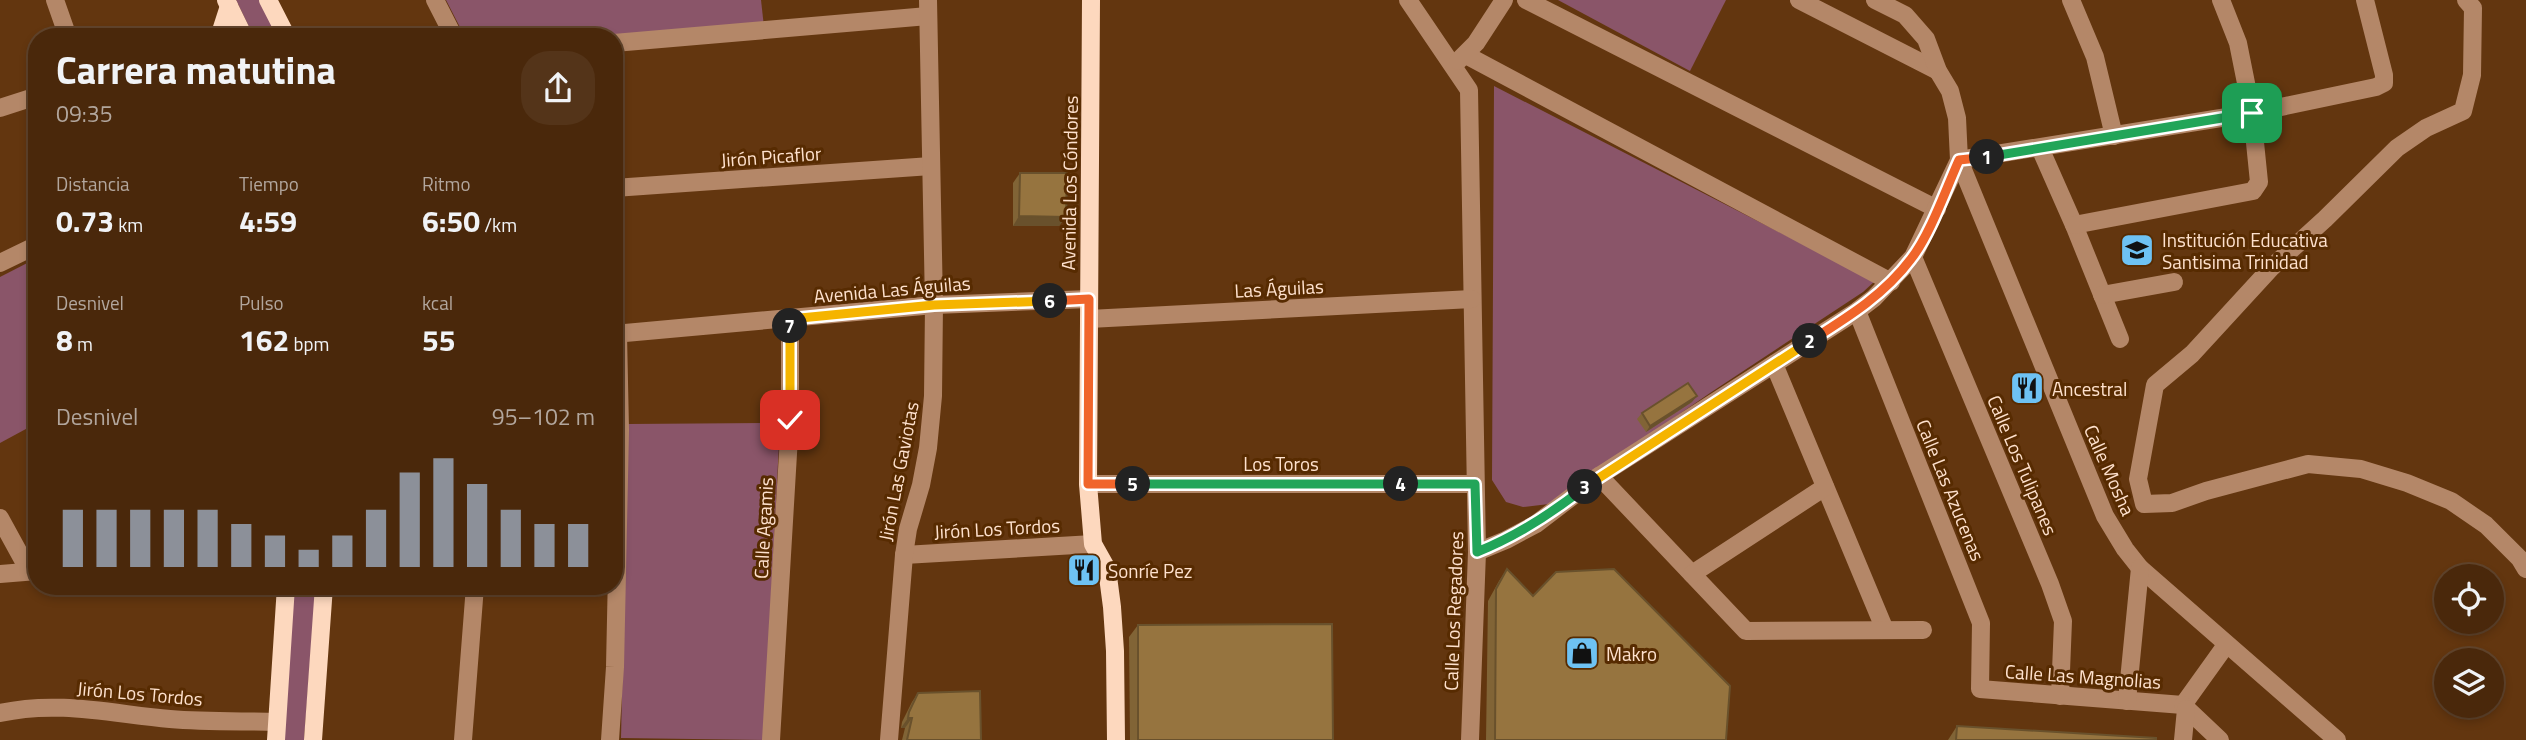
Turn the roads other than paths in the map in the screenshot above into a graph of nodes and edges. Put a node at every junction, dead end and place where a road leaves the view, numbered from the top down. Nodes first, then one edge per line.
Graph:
1 (55, 0) edge
2 (268, 0) edge
3 (435, 0) edge
4 (1091, 0) edge
5 (1408, 0) edge
6 (1504, 0) edge
7 (1526, 0) edge
8 (1799, 0) edge
9 (1875, 0) edge
10 (2071, 0) edge
11 (2221, 0) edge
12 (2365, 0) edge
13 (2466, 0) edge
14 (227, 3) edge
15 (928, 8) edge
16 (65, 28) edge
17 (221, 28) edge
18 (240, 28) edge
19 (282, 28) edge
20 (449, 28) edge
21 (623, 42) edge
22 (1459, 60) junction
23 (1938, 71) junction
24 (28, 99) edge
25 (0, 108) edge
26 (2252, 113) junction
27 (2114, 136) junction
28 (2040, 148) junction
29 (1959, 160) junction
30 (930, 166) junction
31 (623, 187) edge
32 (1937, 209) junction
33 (2074, 225) junction
34 (28, 249) edge
35 (1913, 257) junction
36 (0, 263) edge
37 (1891, 282) junction
38 (2174, 282) dead end
39 (2102, 295) junction
40 (1089, 299) junction
41 (1472, 299) junction
42 (934, 305) junction
43 (1857, 312) junction
44 (790, 319) junction
45 (1089, 319) junction
46 (623, 333) edge
47 (2120, 339) dead end
48 (1774, 364) junction
49 (1599, 476) junction
50 (1088, 484) junction
51 (1475, 484) junction
52 (1825, 487) junction
53 (0, 517) edge
54 (1093, 544) junction
55 (1477, 552) junction
56 (904, 555) junction
57 (28, 563) edge
58 (2140, 568) junction
59 (2526, 569) edge
60 (28, 571) edge
61 (0, 574) edge
62 (1692, 574) junction
63 (285, 595) edge
64 (323, 595) edge
65 (474, 595) edge
66 (617, 595) edge
67 (1885, 630) junction
68 (1923, 630) dead end
69 (2226, 645) junction
70 (1980, 690) joint
71 (2060, 696) junction
72 (2127, 701) junction
73 (2184, 707) junction
74 (0, 713) edge
75 (277, 731) edge
76 (313, 740) edge
77 (463, 740) edge
78 (610, 740) edge
79 (771, 740) edge
80 (889, 740) edge
81 (1116, 740) edge
82 (1470, 740) edge
83 (2183, 740) edge
84 (2220, 740) edge
85 (2337, 740) edge

1 - 16 street
2 - 19 main road
3 - 20 street
4 - 40 main road, Avenida Los Cóndores
5 - 22 street, Calle Los Regadores
6 - 22 street
7 - 32 street
8 - 23 street
9 - 23 street
10 - 27 street
11 - 26 street
12 - 26 street
13 - 59 street
14 - 17 main road
14 - 18 main road
15 - 21 street
15 - 30 street, Jirón Las Gaviotas
22 - 37 street
22 - 41 street, Calle Los Regadores
23 - 29 street
24 - 25 street
26 - 27 street
26 - 33 street
27 - 28 street
28 - 29 street
28 - 33 street
29 - 32 street
29 - 58 street, Calle Mosha
30 - 31 street, Jirón Picaflor
30 - 42 street, Jirón Las Gaviotas
32 - 35 street
33 - 39 street
34 - 36 street
35 - 37 street
35 - 71 street, Calle Los Tulipanes
37 - 43 street
38 - 39 street
39 - 47 street
40 - 42 street, Avenida Las Águilas
40 - 45 main road, Avenida Los Cóndores
41 - 45 street, Las Águilas
41 - 51 street, Calle Los Regadores
42 - 44 street, Avenida Las Águilas
42 - 56 street, Jirón Las Gaviotas
43 - 48 street
43 - 70 street, Calle Las Azucenas
44 - 46 street, Avenida Las Águilas
44 - 79 street, Calle Agamis
45 - 50 main road, Avenida Los Cóndores
48 - 49 street
48 - 52 street
49 - 55 street
49 - 62 street
50 - 51 street, Los Toros
50 - 54 main road, Avenida Los Cóndores
51 - 55 street, Calle Los Regadores
52 - 62 street
52 - 67 street
53 - 57 street
54 - 56 street, Jirón Los Tordos
54 - 81 main road, Avenida Los Cóndores
55 - 82 street, Calle Los Regadores
56 - 80 street, Jirón Las Gaviotas
58 - 69 street, Calle Mosha
58 - 72 street
60 - 61 street
62 - 67 street
63 - 75 main road
64 - 76 main road
65 - 77 street
66 - 78 street
67 - 68 street
69 - 73 street
69 - 85 street, Calle Mosha
70 - 71 street, Calle Las Magnolias
71 - 72 street, Calle Las Magnolias
72 - 73 street, Calle Las Magnolias
73 - 83 street
73 - 84 street
74 - 75 street, Jirón Los Tordos

